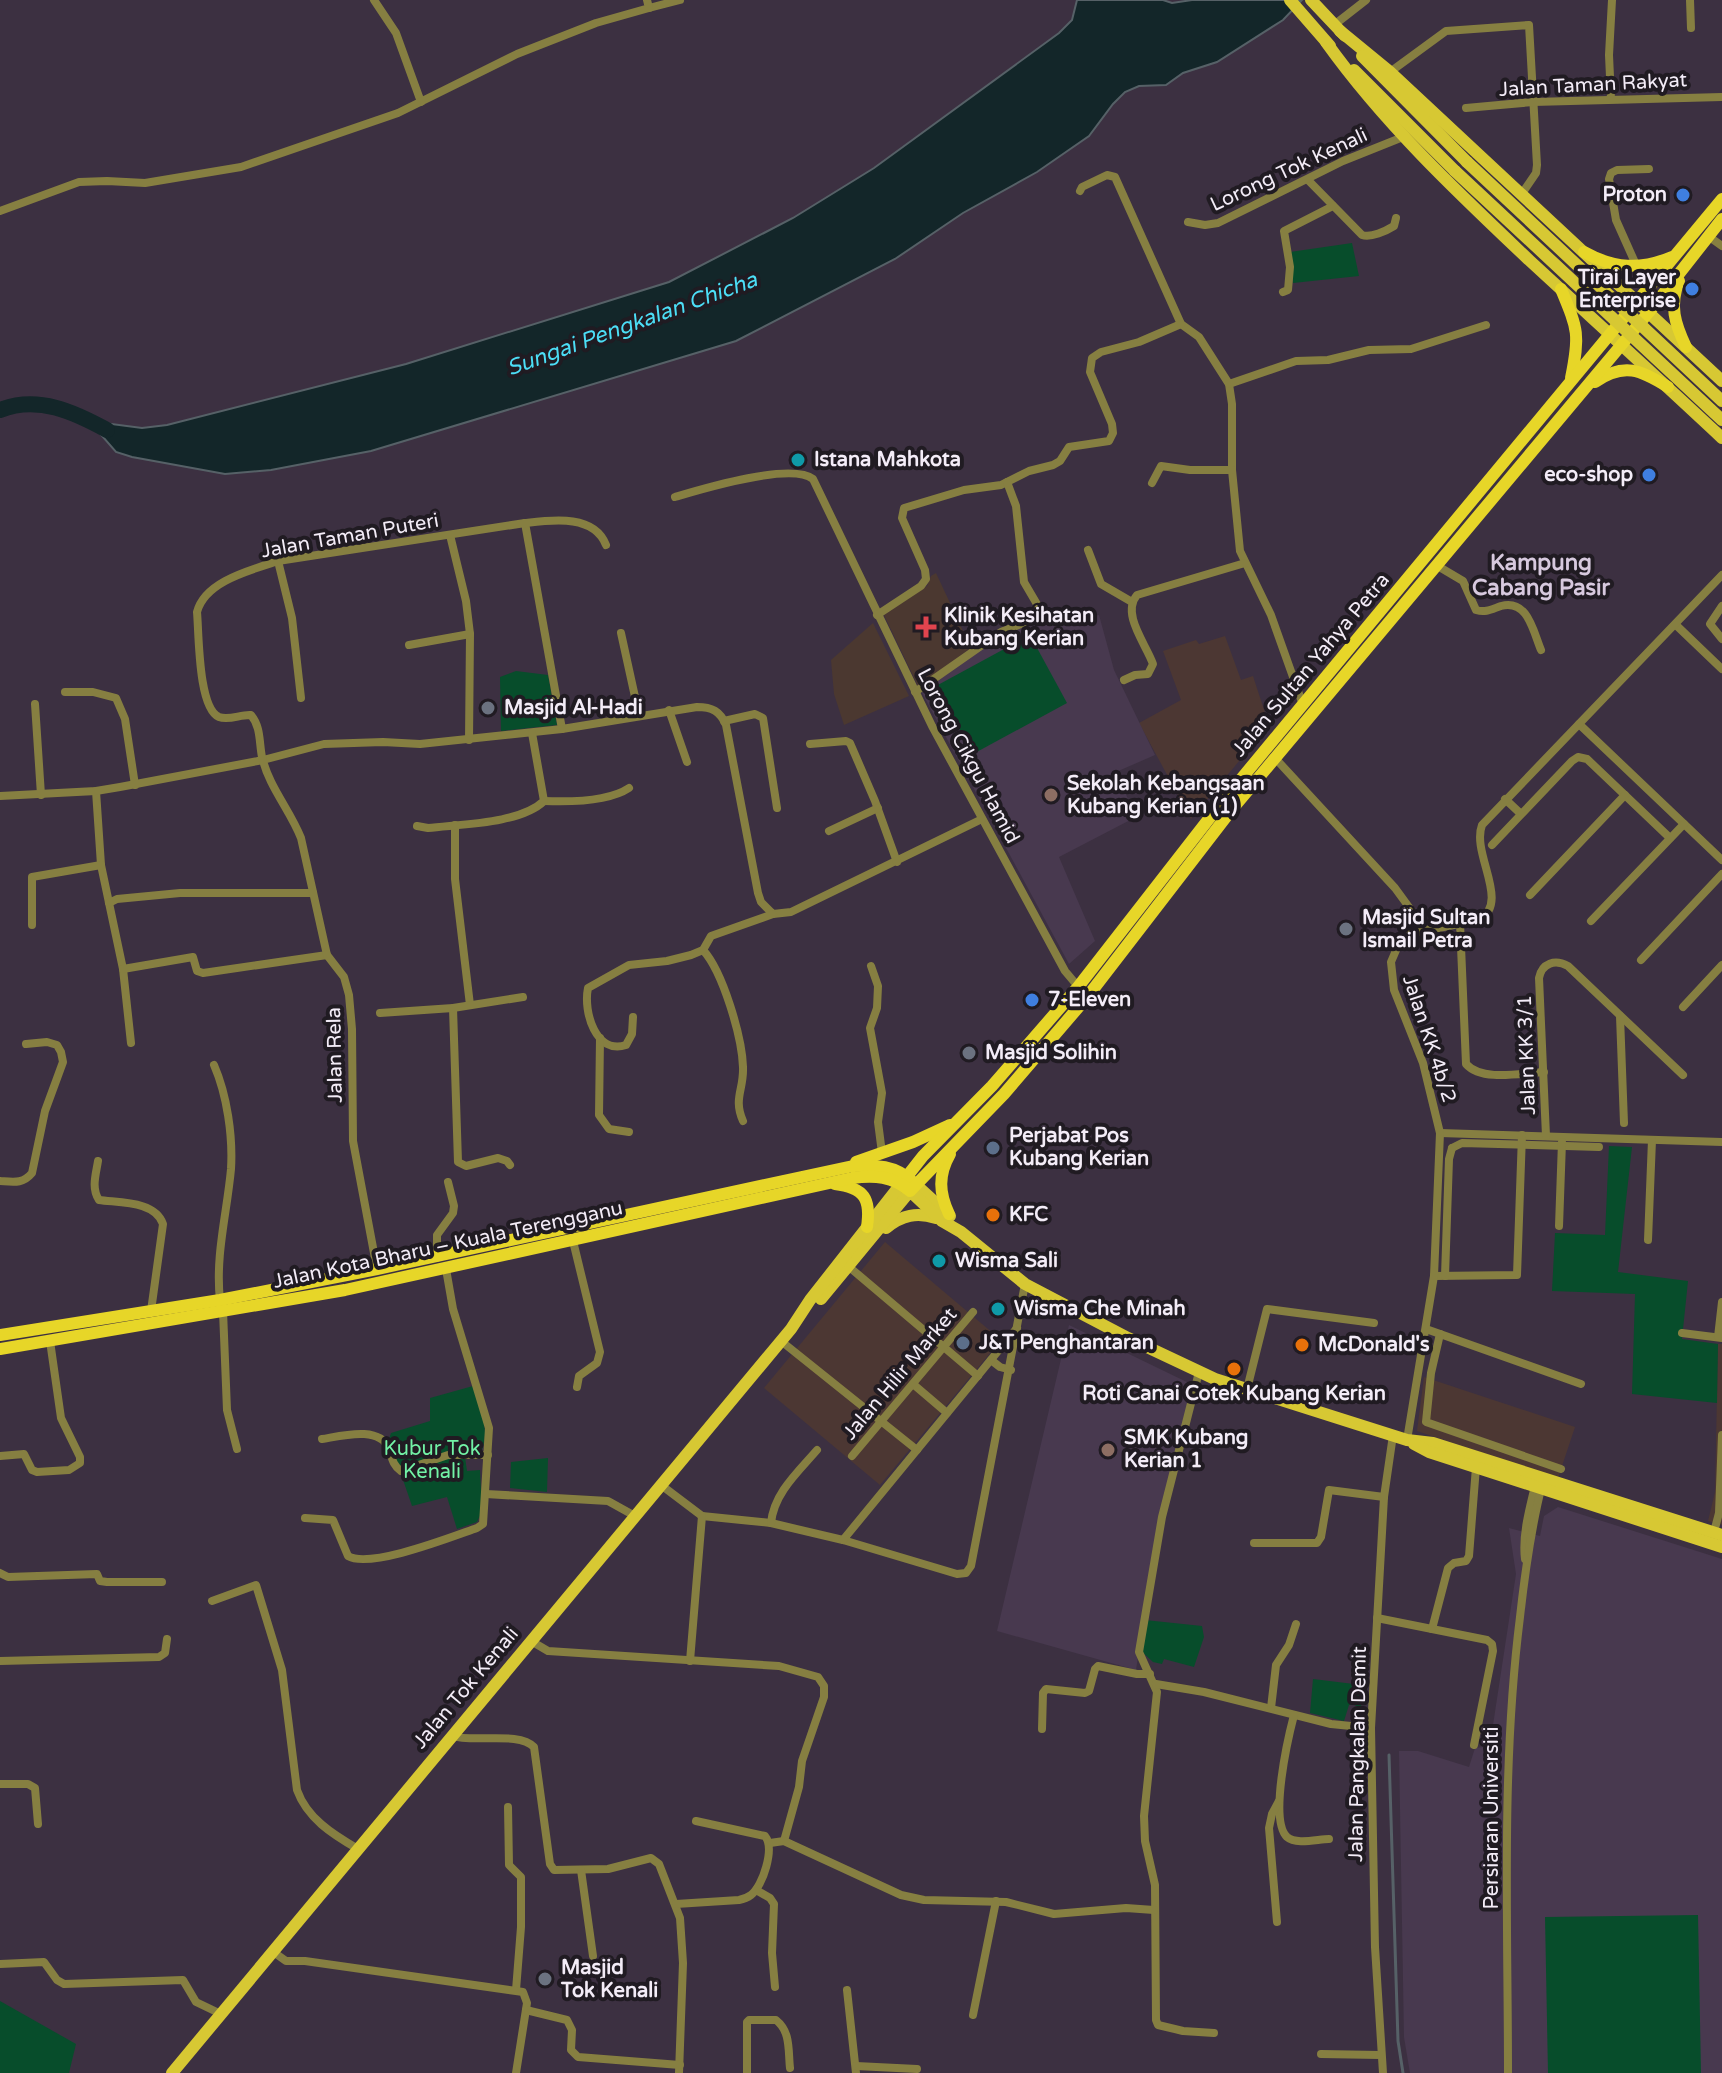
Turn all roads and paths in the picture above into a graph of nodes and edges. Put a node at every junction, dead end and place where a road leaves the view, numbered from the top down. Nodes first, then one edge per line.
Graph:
1 (374, 0) edge
2 (680, 0) edge
3 (1290, 0) edge
4 (1311, 0) edge
5 (1366, 0) edge
6 (1612, 0) edge
7 (1690, 0) edge
8 (648, 4) edge
9 (1333, 24) junction
10 (1691, 28) dead end
11 (1322, 37) junction
12 (1390, 72) junction
13 (1722, 97) edge
14 (1611, 99) junction
15 (421, 102) junction
16 (1533, 102) junction
17 (1466, 108) dead end
18 (1403, 137) junction
19 (1649, 169) dead end
20 (1308, 180) junction
21 (1080, 191) dead end
22 (1521, 195) junction
23 (1722, 199) edge
24 (1333, 206) junction
25 (0, 211) edge
26 (1396, 218) dead end
27 (1722, 219) edge
28 (1188, 222) dead end
29 (1708, 236) junction
30 (1722, 246) edge
31 (1584, 252) junction
32 (1675, 256) junction
33 (1637, 267) junction
34 (1685, 267) junction
35 (1606, 272) junction
36 (1561, 289) junction
37 (1283, 292) dead end
38 (1574, 301) junction
39 (1638, 301) junction
40 (1649, 312) junction
41 (1181, 324) junction
42 (1486, 325) dead end
43 (1670, 332) junction
44 (1610, 333) junction
45 (1623, 344) junction
46 (1686, 347) junction
47 (1650, 370) junction
48 (1722, 381) edge
49 (1571, 382) junction
50 (1229, 384) junction
51 (1668, 387) junction
52 (1584, 389) junction
53 (1722, 401) edge
54 (1722, 420) edge
55 (1722, 438) edge
56 (1232, 470) junction
57 (1007, 482) junction
58 (1152, 483) dead end
59 (675, 497) dead end
60 (525, 523) junction
61 (450, 535) junction
62 (606, 545) dead end
63 (1088, 550) dead end
64 (278, 561) junction
65 (1245, 563) junction
66 (1436, 565) junction
67 (1722, 575) edge
68 (1132, 602) junction
69 (1722, 606) edge
70 (877, 615) junction
71 (1676, 625) junction
72 (621, 633) dead end
73 (470, 634) junction
74 (1722, 639) edge
75 (409, 645) dead end
76 (1541, 650) dead end
77 (1722, 669) edge
78 (1124, 680) dead end
79 (65, 692) dead end
80 (915, 692) junction
81 (301, 698) dead end
82 (35, 704) dead end
83 (1303, 705) junction
84 (669, 710) junction
85 (639, 715) junction
86 (724, 721) junction
87 (1579, 724) junction
88 (562, 729) junction
89 (532, 733) junction
90 (469, 740) junction
91 (810, 744) dead end
92 (1275, 758) junction
93 (263, 760) junction
94 (687, 762) dead end
95 (1634, 776) junction
96 (135, 785) junction
97 (629, 788) dead end
98 (96, 791) junction
99 (1622, 793) junction
100 (41, 795) junction
101 (0, 796) edge
102 (1505, 799) junction
103 (544, 801) junction
104 (777, 808) dead end
105 (878, 808) junction
106 (1521, 814) junction
107 (982, 819) junction
108 (1684, 824) junction
109 (455, 825) junction
110 (417, 826) dead end
111 (829, 831) dead end
112 (1670, 838) junction
113 (1492, 845) dead end
114 (1722, 860) edge
115 (897, 862) junction
116 (101, 865) junction
117 (1722, 874) edge
118 (313, 893) junction
119 (1530, 895) dead end
120 (109, 903) junction
121 (773, 914) junction
122 (1591, 921) dead end
123 (1460, 923) junction
124 (32, 925) dead end
125 (1425, 929) junction
126 (703, 950) junction
127 (327, 955) junction
128 (1641, 960) dead end
129 (1722, 965) edge
130 (871, 966) dead end
131 (123, 969) junction
132 (1083, 991) junction
133 (523, 997) dead end
134 (470, 1005) junction
135 (1683, 1007) dead end
136 (453, 1008) junction
137 (380, 1013) dead end
138 (1620, 1016) junction
139 (633, 1017) dead end
140 (600, 1038) junction
141 (131, 1043) dead end
142 (26, 1044) dead end
143 (214, 1065) dead end
144 (1544, 1072) junction
145 (1683, 1075) dead end
146 (743, 1121) dead end
147 (957, 1122) junction
148 (1624, 1123) dead end
149 (629, 1132) dead end
150 (1440, 1136) junction
151 (1546, 1136) junction
152 (1522, 1140) junction
153 (1652, 1140) junction
154 (958, 1141) junction
155 (1562, 1141) junction
156 (1722, 1142) edge
157 (1599, 1147) dead end
158 (1452, 1148) junction
159 (882, 1153) junction
160 (98, 1161) dead end
161 (510, 1165) dead end
162 (829, 1178) junction
163 (0, 1181) edge
164 (448, 1182) dead end
165 (908, 1184) junction
166 (946, 1218) junction
167 (1559, 1226) dead end
168 (867, 1227) junction
169 (1648, 1240) dead end
170 (573, 1241) junction
171 (865, 1245) junction
172 (437, 1258) junction
173 (848, 1266) junction
174 (377, 1269) junction
175 (446, 1269) junction
176 (1434, 1276) junction
177 (1445, 1276) junction
178 (1025, 1284) junction
179 (1722, 1302) edge
180 (221, 1305) junction
181 (151, 1311) junction
182 (973, 1312) dead end
183 (1374, 1323) dead end
184 (1018, 1327) junction
185 (791, 1329) junction
186 (1426, 1329) junction
187 (1682, 1333) dead end
188 (1440, 1334) junction
189 (0, 1335) edge
190 (1720, 1338) edge
191 (50, 1341) junction
192 (781, 1341) junction
193 (944, 1347) junction
194 (0, 1349) edge
195 (991, 1360) junction
196 (1011, 1370) junction
197 (1199, 1372) junction
198 (978, 1376) junction
199 (913, 1384) junction
200 (1581, 1384) dead end
201 (577, 1387) dead end
202 (1247, 1389) junction
203 (947, 1413) junction
204 (882, 1421) junction
205 (1393, 1435) junction
206 (1722, 1435) edge
207 (322, 1439) dead end
208 (1407, 1440) junction
209 (237, 1449) dead end
210 (817, 1450) dead end
211 (917, 1450) junction
212 (488, 1455) junction
213 (1520, 1455) junction
214 (0, 1456) edge
215 (852, 1456) dead end
216 (1476, 1467) junction
217 (1516, 1469) junction
218 (1561, 1469) dead end
219 (1540, 1482) junction
220 (661, 1485) junction
221 (486, 1494) junction
222 (1384, 1497) junction
223 (1720, 1513) edge
224 (635, 1516) junction
225 (702, 1516) junction
226 (305, 1518) dead end
227 (771, 1523) junction
228 (1718, 1534) edge
229 (843, 1540) junction
230 (1254, 1543) dead end
231 (1722, 1547) edge
232 (0, 1573) edge
233 (162, 1582) dead end
234 (212, 1601) dead end
235 (1377, 1618) junction
236 (1296, 1624) dead end
237 (1432, 1629) junction
238 (167, 1639) dead end
239 (531, 1641) junction
240 (0, 1661) edge
241 (690, 1661) junction
242 (1150, 1674) junction
243 (1156, 1684) junction
244 (1271, 1708) junction
245 (1294, 1715) junction
246 (1371, 1728) junction
247 (1042, 1729) dead end
248 (452, 1736) junction
249 (1474, 1745) dead end
250 (0, 1784) edge
251 (1280, 1801) junction
252 (508, 1807) dead end
253 (696, 1821) dead end
254 (38, 1824) dead end
255 (1329, 1839) dead end
256 (784, 1841) junction
257 (770, 1843) junction
258 (358, 1849) junction
259 (581, 1870) junction
260 (756, 1890) junction
261 (996, 1901) junction
262 (676, 1904) junction
263 (1154, 1910) junction
264 (1277, 1922) dead end
265 (272, 1951) junction
266 (593, 1956) dead end
267 (0, 1964) edge
268 (775, 1987) dead end
269 (516, 1990) junction
270 (847, 1990) dead end
271 (526, 2010) junction
272 (221, 2014) junction
273 (973, 2015) dead end
274 (1214, 2033) dead end
275 (1321, 2054) dead end
276 (1380, 2055) junction
277 (790, 2068) dead end
278 (680, 2069) edge
279 (856, 2069) edge
280 (917, 2069) dead end
281 (172, 2073) edge
282 (516, 2073) edge
283 (747, 2073) edge
284 (1383, 2073) edge
285 (1508, 2073) edge

1 - 15 street
2 - 8 street
3 - 11 main road
4 - 9 main road
5 - 9 street
6 - 14 street
7 - 10 street
8 - 15 street
9 - 12 main road
9 - 53 main road, bridge
11 - 18 main road
11 - 54 main road, bridge
12 - 16 street
12 - 22 main road
13 - 14 street, Jalan Taman Rakyat
14 - 16 street, Jalan Taman Rakyat
15 - 25 street
16 - 17 street, Jalan Taman Rakyat
16 - 22 street
18 - 20 street, Lorong Tok Kenali
18 - 36 main road
19 - 33 street
20 - 24 street
20 - 28 street, Lorong Tok Kenali
21 - 41 street
22 - 31 main road
23 - 32 highway, Jalan Sultan Yahya Petra
24 - 26 street
24 - 37 street
27 - 29 highway, Jalan Sultan Yahya Petra
29 - 30 street
29 - 34 highway, Jalan Sultan Yahya Petra
31 - 33 highway
31 - 35 main road
32 - 33 highway
32 - 39 highway, Jalan Sultan Yahya Petra
34 - 40 highway, Jalan Sultan Yahya Petra
34 - 46 highway
35 - 38 main road
35 - 39 main road
36 - 38 main road
36 - 49 highway
38 - 44 main road
39 - 40 main road
39 - 44 highway, Jalan Sultan Yahya Petra
40 - 43 main road
40 - 45 highway, Jalan Sultan Yahya Petra
41 - 50 street
41 - 57 street
42 - 50 street
43 - 46 main road
43 - 47 main road
44 - 45 main road
44 - 49 highway, Jalan Sultan Yahya Petra
45 - 47 main road
45 - 52 highway, Jalan Sultan Yahya Petra
46 - 48 main road
47 - 51 main road
49 - 83 highway, Jalan Sultan Yahya Petra
50 - 56 street
51 - 52 highway
51 - 55 main road
52 - 66 highway, Jalan Sultan Yahya Petra
56 - 58 street
56 - 65 street
57 - 70 street
57 - 80 street
59 - 70 street, Lorong Cikgu Hamid
60 - 61 street, Jalan Taman Puteri
60 - 62 street, Jalan Taman Puteri
60 - 88 street
61 - 64 street, Jalan Taman Puteri
61 - 73 street
63 - 68 street
64 - 81 street
64 - 93 street, Jalan Taman Puteri
65 - 68 street
65 - 83 street
66 - 76 street
66 - 92 highway, Jalan Sultan Yahya Petra
67 - 71 street, Jalan KK 4b/2
68 - 78 street
69 - 74 street
70 - 80 street, Lorong Cikgu Hamid
71 - 77 street
71 - 87 street, Jalan KK 4b/2
72 - 85 street
73 - 75 street
73 - 90 street
79 - 96 street
80 - 107 street, Lorong Cikgu Hamid
82 - 100 street
83 - 132 highway, Jalan Sultan Yahya Petra
84 - 85 street
84 - 86 street
84 - 94 street
85 - 88 street
86 - 104 street
86 - 121 street
87 - 95 street
87 - 102 street, Jalan KK 4b/2
88 - 89 street
89 - 90 street
89 - 103 street
90 - 93 street
91 - 105 street
92 - 125 street
92 - 132 highway, Jalan Sultan Yahya Petra
93 - 96 street
93 - 118 street, Jalan Rela
95 - 99 street
95 - 108 street
96 - 98 street
97 - 103 street
98 - 100 street
98 - 116 street
99 - 106 street
99 - 112 street
99 - 119 street
100 - 101 street
102 - 106 street
102 - 123 street, Jalan KK 4b/2
103 - 109 street
105 - 111 street
105 - 115 street
106 - 113 street
107 - 115 street
107 - 132 street, Lorong Cikgu Hamid
108 - 112 street
108 - 114 street
109 - 110 street
109 - 134 street
112 - 122 street
115 - 121 street
116 - 120 street
116 - 124 street
117 - 128 street
118 - 120 street
118 - 127 street, Jalan Rela
120 - 131 street
121 - 126 street
123 - 125 street, Jalan KK 4b/2
123 - 144 street
125 - 150 street, Jalan KK 4b/2
126 - 140 street
126 - 146 street
127 - 131 street
127 - 174 street, Jalan Rela
129 - 135 street
130 - 159 street
131 - 141 street
132 - 147 highway, Jalan Sultan Yahya Petra
132 - 154 highway, Jalan Sultan Yahya Petra
133 - 134 street
134 - 136 street
136 - 137 street
136 - 161 street
138 - 144 street, Jalan KK 3/1
138 - 145 street, Jalan KK 3/1
138 - 148 street
139 - 140 street
140 - 149 street
142 - 163 street
143 - 180 street
144 - 151 street, Jalan KK 3/1
147 - 159 highway
147 - 165 highway, Jalan Sultan Yahya Petra
150 - 152 street
150 - 158 street
150 - 176 street, Jalan KK 4b/2
151 - 152 street
151 - 155 street
152 - 155 street
152 - 158 street
152 - 177 street
153 - 155 street
153 - 156 street
153 - 169 street
154 - 165 highway, Jalan Sultan Yahya Petra
154 - 166 highway
155 - 157 street
155 - 167 street
158 - 177 street
159 - 162 highway
160 - 181 street
162 - 165 highway, Jalan Kota Bharu – Kuala Terengganu
162 - 168 highway
162 - 170 highway, Jalan Kota Bharu – Kuala Terengganu
162 - 172 highway, Jalan Kota Bharu – Kuala Terengganu
164 - 172 street
165 - 166 main road
165 - 168 main road, Jalan Sultan Yahya Petra
165 - 171 main road, Jalan Tok Kenali
166 - 171 main road
166 - 178 main road
168 - 185 main road, Jalan Tok Kenali
170 - 175 highway, Jalan Kota Bharu – Kuala Terengganu
170 - 201 street
171 - 173 main road, Jalan Tok Kenali
172 - 174 highway, Jalan Kota Bharu – Kuala Terengganu
173 - 185 main road, Jalan Tok Kenali
173 - 193 street
174 - 180 highway, Jalan Kota Bharu – Kuala Terengganu
175 - 180 highway, Jalan Kota Bharu – Kuala Terengganu
175 - 212 street
176 - 177 street
176 - 186 street, Jalan KK 4b/2
178 - 184 street
178 - 197 main road
179 - 190 street
180 - 181 highway, Jalan Kota Bharu – Kuala Terengganu
180 - 191 highway, Jalan Kota Bharu – Kuala Terengganu
180 - 209 street
181 - 189 highway, Jalan Kota Bharu – Kuala Terengganu
182 - 193 street, Jalan Hilir Market
183 - 202 street
184 - 195 street
184 - 196 street
185 - 192 main road, Jalan Tok Kenali
186 - 188 street
186 - 208 street, Jalan KK 4b/2
187 - 190 street
188 - 200 street
188 - 213 street
191 - 194 highway, Jalan Kota Bharu – Kuala Terengganu
191 - 214 street
192 - 204 street
192 - 220 main road, Jalan Tok Kenali
193 - 198 street
193 - 199 street, Jalan Hilir Market
195 - 196 street
195 - 198 street
196 - 229 street
197 - 202 main road
197 - 242 street
198 - 203 street
199 - 203 street
199 - 204 street, Jalan Hilir Market
202 - 205 main road
203 - 211 street
204 - 211 street
204 - 215 street, Jalan Hilir Market
205 - 208 main road
205 - 222 street, Jalan Pangkalan Demit
206 - 223 street
207 - 212 street
208 - 216 main road
208 - 217 main road
210 - 227 street
211 - 229 street
212 - 221 street
213 - 217 street
213 - 218 street
216 - 219 main road
216 - 237 street
217 - 219 main road
219 - 228 main road
219 - 231 main road
219 - 285 street, Persiaran Universiti
220 - 224 main road, Jalan Tok Kenali
220 - 225 street
221 - 224 street
221 - 226 street
222 - 230 street
222 - 235 street, Jalan Pangkalan Demit
223 - 228 street
224 - 239 main road, Jalan Tok Kenali
225 - 227 street
225 - 241 street
227 - 229 street
232 - 233 street
234 - 258 street
235 - 237 street
235 - 246 street, Jalan Pangkalan Demit
236 - 244 street
237 - 249 street
238 - 240 street
239 - 241 street
239 - 248 main road, Jalan Tok Kenali
241 - 256 street
242 - 243 street
242 - 247 street
243 - 244 street
243 - 263 street
244 - 245 street
245 - 246 street
245 - 251 street
246 - 276 street, Jalan Pangkalan Demit
248 - 258 main road, Jalan Tok Kenali
248 - 259 street
250 - 254 street
251 - 255 street
251 - 264 street
252 - 269 street
253 - 257 street
256 - 257 street
256 - 261 street
257 - 260 street
258 - 265 main road, Jalan Tok Kenali
259 - 262 street
259 - 266 street
260 - 262 street
260 - 268 street
261 - 263 street
261 - 273 street
262 - 278 street
263 - 274 street
265 - 269 street
265 - 272 main road, Jalan Tok Kenali
267 - 272 street
269 - 271 street
270 - 279 street
271 - 278 street
271 - 282 street
272 - 281 main road, Jalan Tok Kenali
275 - 276 street
276 - 284 street, Jalan Pangkalan Demit
277 - 283 street
279 - 280 street

